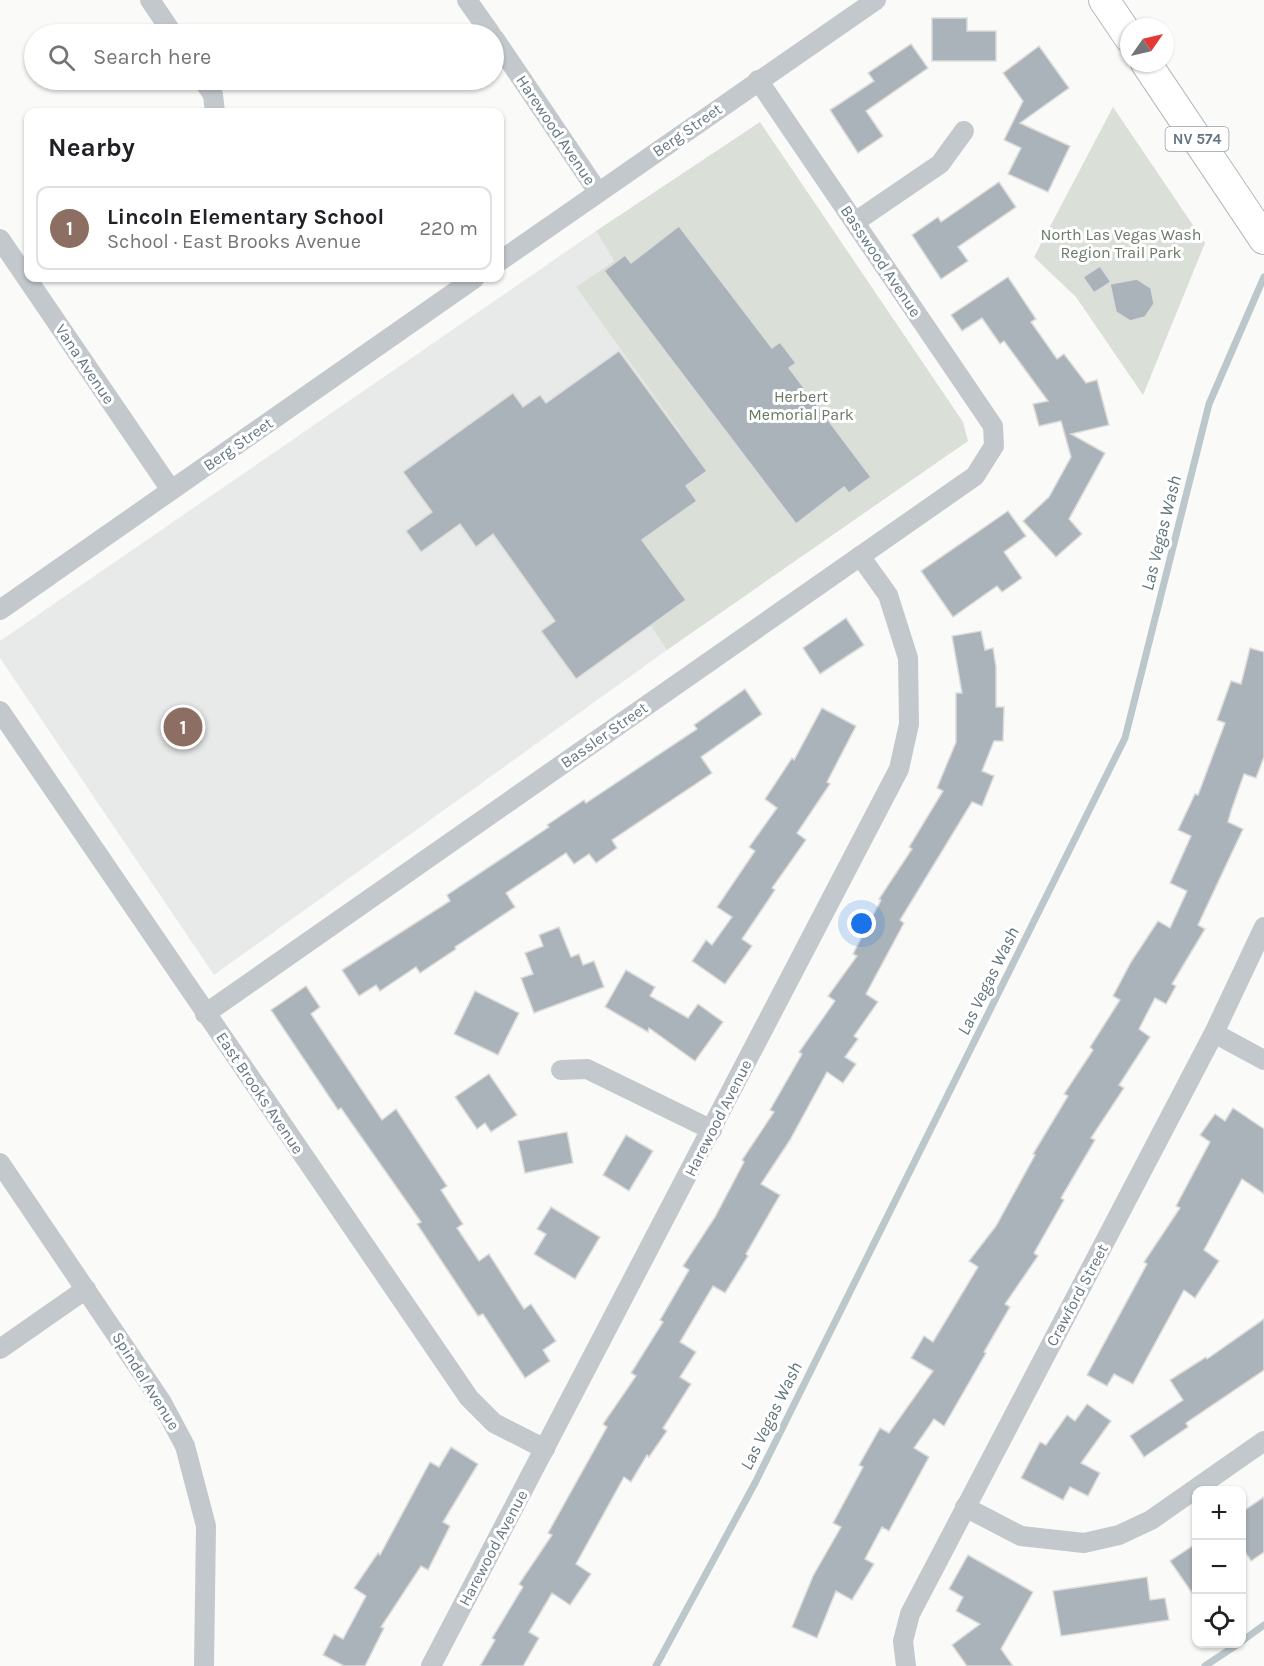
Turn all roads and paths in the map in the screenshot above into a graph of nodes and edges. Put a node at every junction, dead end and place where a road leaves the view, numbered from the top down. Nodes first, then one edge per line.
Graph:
1 (150, 0) edge
2 (467, 0) edge
3 (876, 0) edge
4 (1104, 0) edge
5 (166, 24) edge
6 (484, 24) edge
7 (1120, 24) edge
8 (504, 54) edge
9 (1152, 72) edge
10 (758, 80) junction
11 (210, 90) edge
12 (215, 108) edge
13 (964, 131) dead end
14 (598, 192) junction
15 (855, 222) junction
16 (0, 238) edge
17 (1264, 239) edge
18 (504, 258) edge
19 (24, 268) edge
20 (34, 282) edge
21 (469, 282) edge
22 (994, 446) joint
23 (171, 490) junction
24 (860, 556) junction
25 (0, 610) edge
26 (1, 716) edge
27 (1264, 927) edge
28 (205, 1014) junction
29 (1214, 1034) junction
30 (1264, 1060) edge
31 (561, 1070) dead end
32 (712, 1130) junction
33 (0, 1163) edge
34 (86, 1289) junction
35 (0, 1349) edge
36 (1264, 1442) edge
37 (545, 1449) junction
38 (965, 1507) junction
39 (204, 1666) edge
40 (431, 1666) edge
41 (906, 1666) edge

1 - 5 street
2 - 6 street
3 - 10 street, Berg Street
4 - 7 main road
8 - 14 street, Harewood Avenue
9 - 17 main road, NV 574
10 - 14 street, Berg Street
10 - 15 street, Basswood Avenue
11 - 12 street
13 - 15 street
14 - 18 street, Berg Street
15 - 22 street, Basswood Avenue
16 - 19 street, Vana Avenue
20 - 23 street, Vana Avenue
21 - 23 street, Berg Street
22 - 24 street, Bassler Street
23 - 25 street, Berg Street
24 - 28 street, Bassler Street
24 - 32 street, Harewood Avenue
26 - 28 street, East Brooks Avenue
27 - 29 street, Crawford Street
28 - 37 street, East Brooks Avenue
29 - 30 street
29 - 38 street, Crawford Street
31 - 32 street
32 - 37 street, Harewood Avenue
33 - 34 street, Spindel Avenue
34 - 35 street
34 - 39 street, Spindel Avenue
36 - 38 street
37 - 40 street, Harewood Avenue
38 - 41 street, Crawford Street

